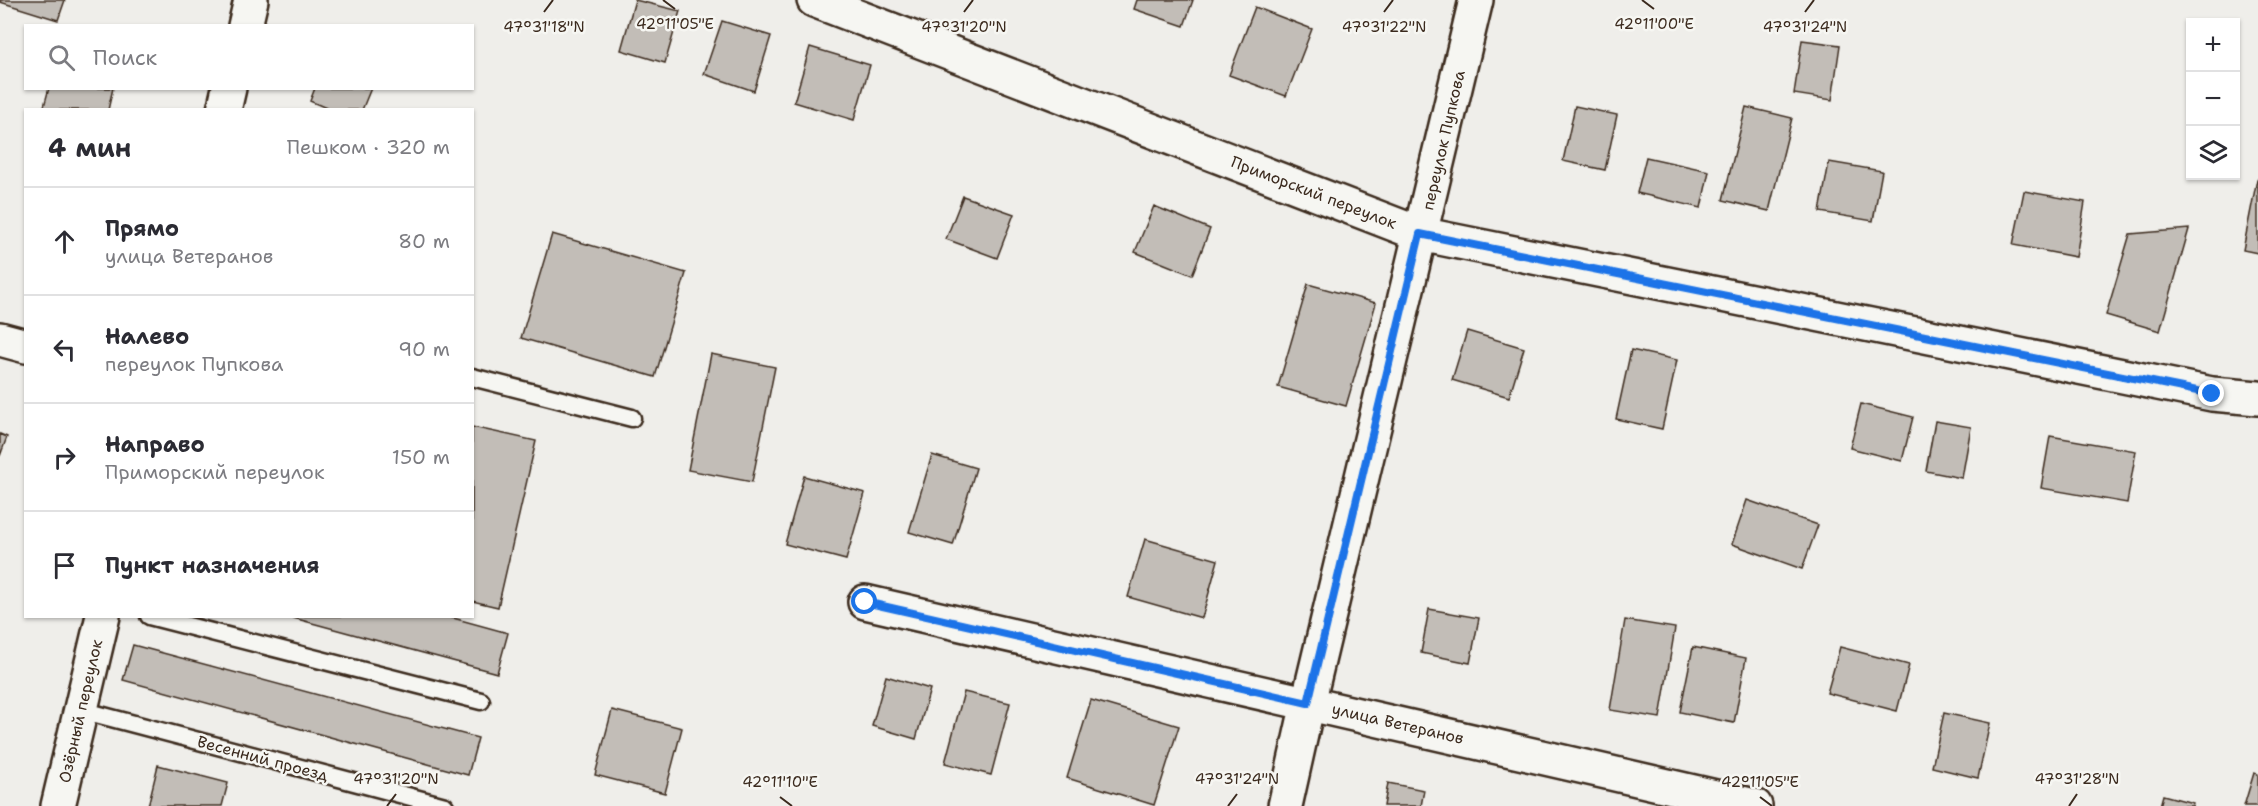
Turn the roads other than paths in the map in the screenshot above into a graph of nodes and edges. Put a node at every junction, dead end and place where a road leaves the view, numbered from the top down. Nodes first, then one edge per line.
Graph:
1 (251, 0) edge
2 (814, 0) edge
3 (1476, 0) edge
4 (245, 24) edge
5 (229, 90) edge
6 (224, 108) edge
7 (1420, 234) junction
8 (0, 339) edge
9 (24, 345) edge
10 (474, 378) edge
11 (2258, 398) edge
12 (632, 418) dead end
13 (865, 602) dead end
14 (102, 618) edge
15 (156, 618) edge
16 (481, 702) dead end
17 (1308, 703) junction
18 (81, 710) junction
19 (58, 806) edge
20 (445, 806) edge
21 (1285, 806) edge
22 (1755, 806) edge

1 - 4 street
2 - 7 street, Приморский переулок
3 - 7 street, переулок Пупкова
5 - 6 street
7 - 11 street, Приморский переулок
7 - 17 street, переулок Пупкова
8 - 9 street
10 - 12 lane
13 - 17 street, улица Ветеранов
14 - 18 street, Озёрный переулок
15 - 16 lane
17 - 21 street, переулок Пупкова
17 - 22 street, улица Ветеранов
18 - 19 street, Озёрный переулок
18 - 20 lane, Весенний проезд

